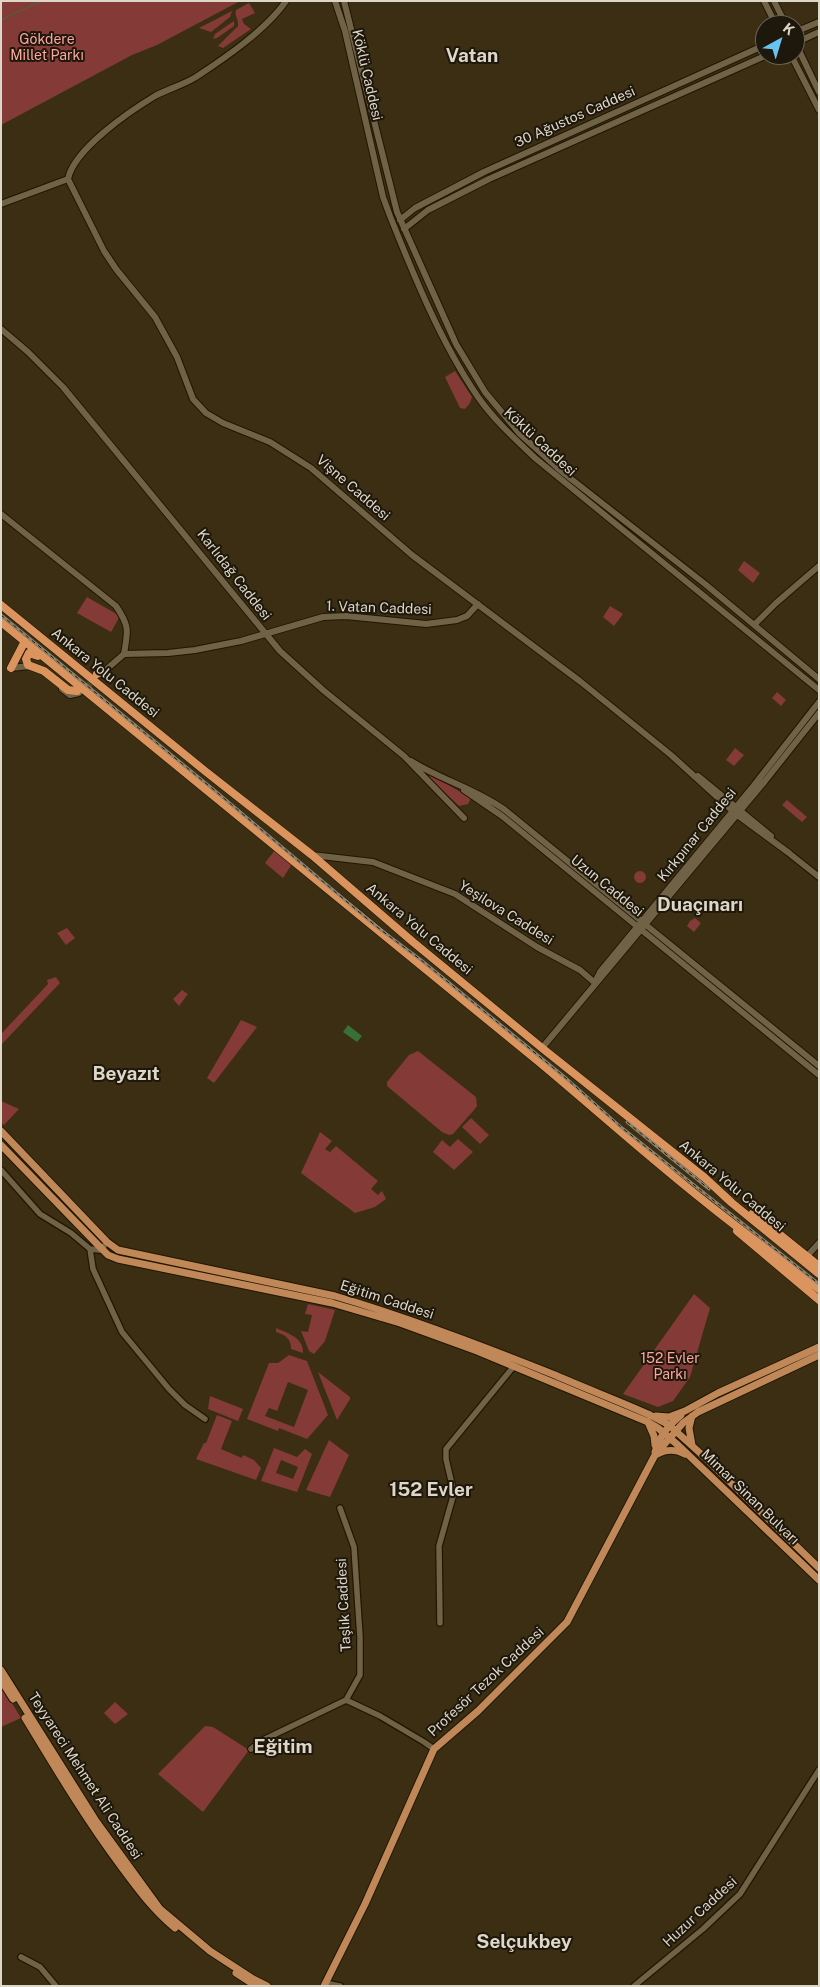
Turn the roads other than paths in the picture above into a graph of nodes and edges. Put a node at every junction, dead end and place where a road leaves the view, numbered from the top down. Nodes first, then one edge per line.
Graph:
1 (286, 1) edge
2 (344, 1) edge
3 (764, 1) edge
4 (774, 1) edge
5 (336, 4) edge
6 (771, 15) edge
7 (781, 15) edge
8 (819, 22) edge
9 (805, 28) edge
10 (819, 32) edge
11 (805, 38) edge
12 (755, 50) edge
13 (755, 60) edge
14 (805, 63) edge
15 (796, 65) edge
16 (819, 92) edge
17 (819, 110) edge
18 (68, 179) junction
19 (1, 204) edge
20 (395, 206) junction
21 (415, 208) junction
22 (419, 216) junction
23 (400, 220) junction
24 (404, 229) junction
25 (408, 239) junction
26 (1, 329) edge
27 (1, 514) edge
28 (819, 566) edge
29 (478, 604) junction
30 (1, 605) edge
31 (1, 622) edge
32 (754, 625) junction
33 (264, 633) junction
34 (24, 643) junction
35 (124, 654) junction
36 (49, 661) junction
37 (28, 666) junction
38 (11, 668) joint
39 (100, 674) tunnel mouth
40 (819, 679) edge
41 (819, 690) edge
42 (78, 692) dead end
43 (819, 702) edge
44 (819, 713) edge
45 (404, 756) junction
46 (736, 810) junction
47 (464, 818) dead end
48 (312, 855) junction
49 (819, 877) edge
50 (641, 926) junction
51 (595, 983) junction
52 (542, 1048) junction
53 (819, 1066) edge
54 (819, 1075) edge
55 (1, 1131) edge
56 (1, 1145) edge
57 (1, 1170) edge
58 (705, 1178) junction
59 (718, 1212) junction
60 (819, 1244) edge
61 (102, 1245) junction
62 (90, 1249) junction
63 (807, 1256) junction
64 (819, 1266) edge
65 (819, 1274) edge
66 (819, 1290) edge
67 (819, 1299) edge
68 (819, 1347) edge
69 (819, 1355) edge
70 (514, 1366) junction
71 (686, 1411) junction
72 (692, 1416) junction
73 (205, 1419) dead end
74 (649, 1419) junction
75 (669, 1425) junction
76 (675, 1431) junction
77 (663, 1432) junction
78 (670, 1438) junction
79 (694, 1447) junction
80 (655, 1455) junction
81 (691, 1457) junction
82 (340, 1508) dead end
83 (819, 1568) edge
84 (819, 1580) edge
85 (440, 1623) dead end
86 (1, 1670) edge
87 (1, 1680) edge
88 (346, 1700) junction
89 (251, 1749) dead end
90 (434, 1749) junction
91 (819, 1770) edge
92 (21, 1957) dead end
93 (252, 1983) edge
94 (328, 1985) edge
95 (56, 1986) edge
96 (267, 1986) edge
97 (340, 1986) edge
98 (634, 1986) edge

1 - 18 main road
2 - 20 main road, Köklü Caddesi
3 - 6 main road
4 - 7 main road
5 - 41 main road, Köklü Caddesi
8 - 9 main road
10 - 11 main road
12 - 21 main road, 30 Ağustos Caddesi
13 - 22 main road, 30 Ağustos Caddesi
14 - 16 main road
15 - 17 main road
18 - 19 main road
18 - 29 main road, Vişne Caddesi
20 - 21 main road
20 - 23 main road, Köklü Caddesi
21 - 23 main road, 30 Ağustos Caddesi
22 - 24 main road, 30 Ağustos Caddesi
22 - 25 main road
23 - 24 main road, Köklü Caddesi
24 - 25 main road, Köklü Caddesi
25 - 32 main road, Köklü Caddesi
26 - 33 main road, Karlıdağ Caddesi
27 - 35 main road
28 - 32 main road
29 - 33 main road, 1. Vatan Caddesi
29 - 46 main road, Vişne Caddesi
30 - 48 highway, Ankara Yolu Caddesi
31 - 34 highway, Ankara Yolu Caddesi
32 - 40 main road, Köklü Caddesi
33 - 35 main road, 1. Vatan Caddesi
33 - 45 main road, Karlıdağ Caddesi
34 - 36 highway, Ankara Yolu Caddesi
34 - 37 highway
34 - 38 highway
35 - 39 main road
36 - 37 highway
36 - 59 highway, Ankara Yolu Caddesi
37 - 38 main road
37 - 42 highway
43 - 46 main road, Kırkpınar Caddesi
44 - 46 main road, Kırkpınar Caddesi
45 - 47 main road, Karlıdağ Caddesi
45 - 50 main road, Uzun Caddesi
46 - 49 main road, Vişne Caddesi
46 - 50 main road, Kırkpınar Caddesi
48 - 51 main road, Yeşilova Caddesi
48 - 52 highway, Ankara Yolu Caddesi
50 - 51 main road, Kırkpınar Caddesi
50 - 53 main road, Uzun Caddesi
50 - 54 main road, Uzun Caddesi
51 - 52 main road, Kırkpınar Caddesi
52 - 58 highway, Ankara Yolu Caddesi
55 - 61 main road
56 - 61 main road
57 - 62 street
58 - 63 highway
58 - 65 highway, Ankara Yolu Caddesi
59 - 66 highway, Ankara Yolu Caddesi
59 - 67 highway
60 - 63 main road
61 - 62 street
61 - 70 main road, Eğitim Caddesi
61 - 74 main road, Eğitim Caddesi
62 - 73 street
63 - 64 highway
68 - 71 main road
69 - 72 main road
70 - 74 main road, Eğitim Caddesi
70 - 85 street
71 - 74 main road
71 - 75 main road
72 - 76 main road
72 - 79 main road
74 - 75 main road, Mimar Sinan Bulvarı
74 - 77 main road, Eğitim Caddesi
74 - 80 main road
75 - 76 main road, Mimar Sinan Bulvarı
75 - 77 main road
76 - 78 main road
76 - 79 main road, Mimar Sinan Bulvarı
77 - 78 main road, Mimar Sinan Bulvarı
77 - 80 main road
78 - 80 main road
78 - 81 main road, Mimar Sinan Bulvarı
79 - 83 main road, Mimar Sinan Bulvarı
80 - 81 main road
80 - 90 main road, Profesör Tezok Caddesi
81 - 84 main road, Mimar Sinan Bulvarı
82 - 88 street, Taşlık Caddesi
86 - 93 main road, Teyyareci Mehmet Ali Caddesi
87 - 93 main road, Teyyareci Mehmet Ali Caddesi
88 - 89 street
88 - 90 street
90 - 94 main road, Profesör Tezok Caddesi
91 - 98 street, Huzur Caddesi
92 - 95 street
93 - 96 main road, Teyyareci Mehmet Ali Caddesi
94 - 97 street

